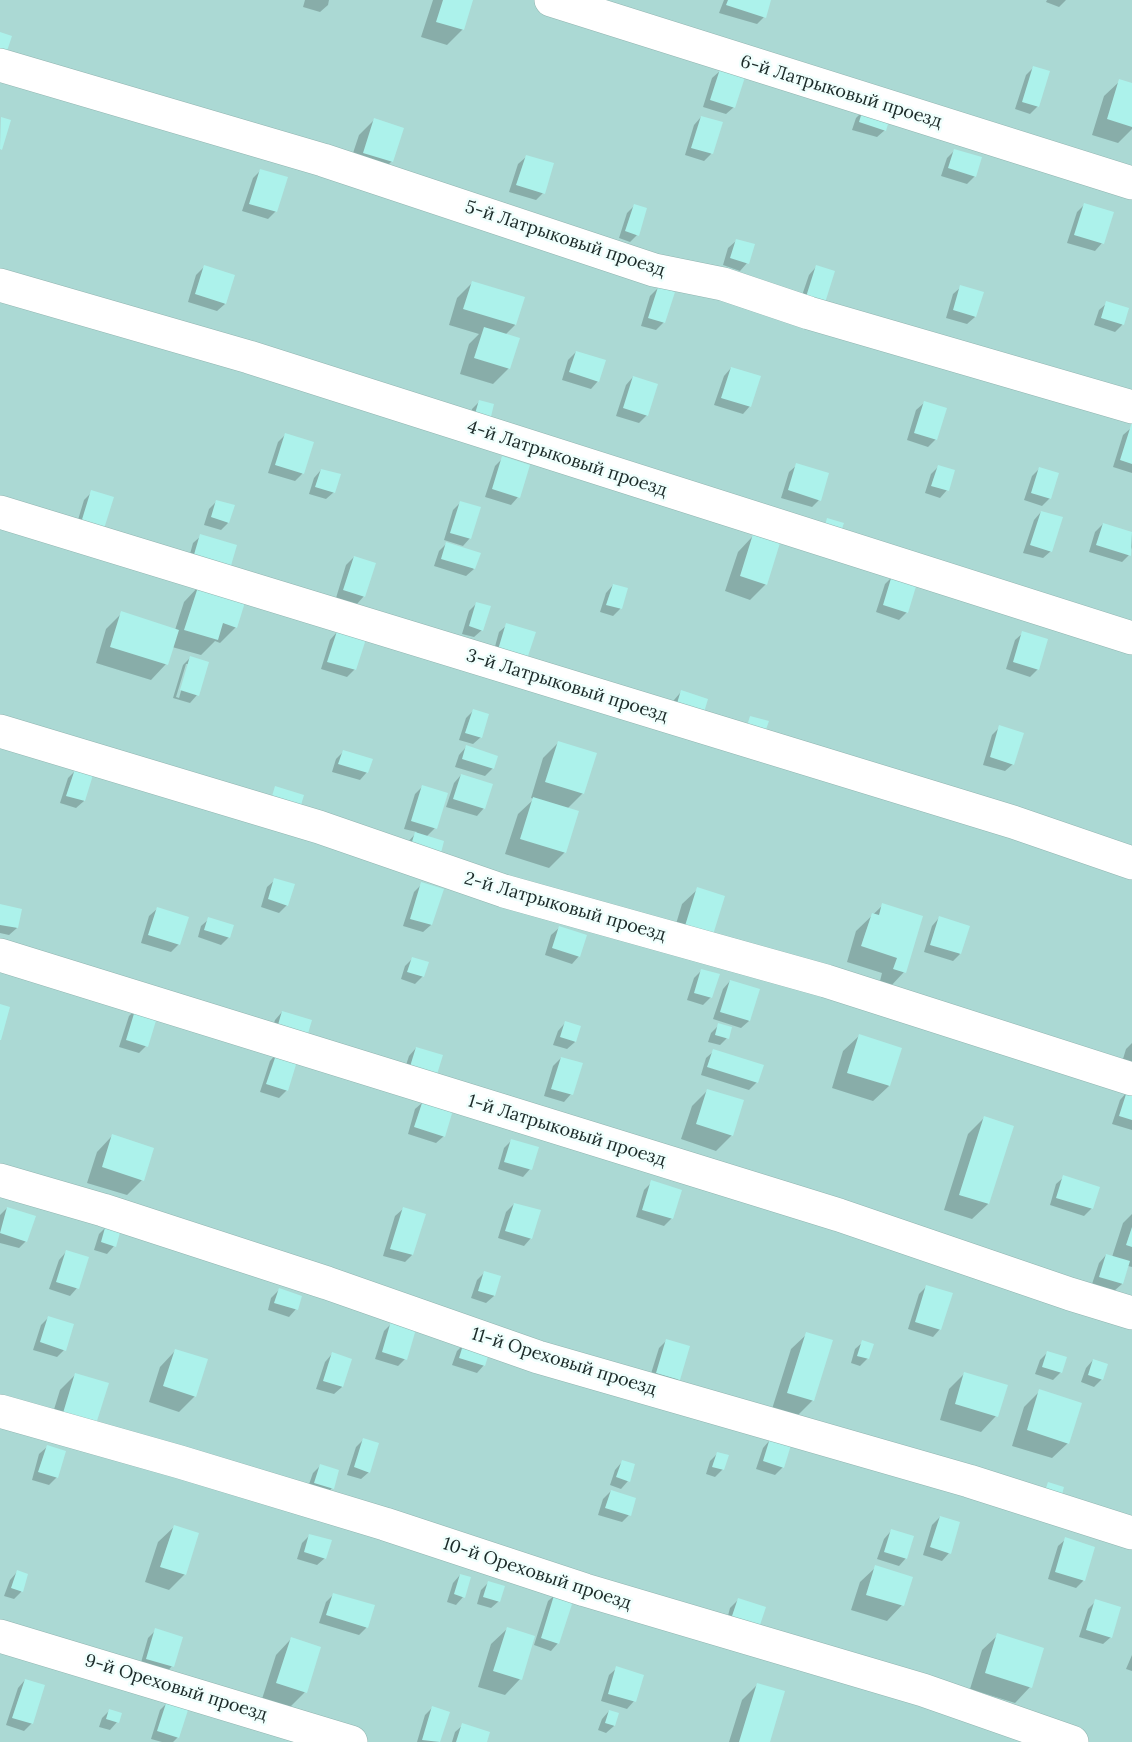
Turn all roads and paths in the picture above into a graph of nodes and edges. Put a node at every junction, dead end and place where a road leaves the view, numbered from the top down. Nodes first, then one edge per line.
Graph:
1 (551, 0) edge
2 (620, 0) edge
3 (0, 65) edge
4 (1132, 160) edge
5 (1132, 183) edge
6 (0, 285) edge
7 (1132, 407) edge
8 (0, 512) edge
9 (1132, 638) edge
10 (0, 730) edge
11 (1132, 863) edge
12 (0, 955) edge
13 (1132, 1078) edge
14 (0, 1180) edge
15 (1132, 1313) edge
16 (0, 1411) edge
17 (1132, 1533) edge
18 (0, 1636) edge
19 (351, 1742) edge
20 (1072, 1742) edge

1 - 5 lane, 6-й Латрыковый проезд
2 - 4 lane
3 - 7 lane, 5-й Латрыковый проезд
6 - 9 lane, 4-й Латрыковый проезд
8 - 11 lane, 3-й Латрыковый проезд
10 - 13 lane, 2-й Латрыковый проезд
12 - 15 lane, 1-й Латрыковый проезд
14 - 17 lane, 11-й Ореховый проезд
16 - 20 lane, 10-й Ореховый проезд
18 - 19 lane, 9-й Ореховый проезд

